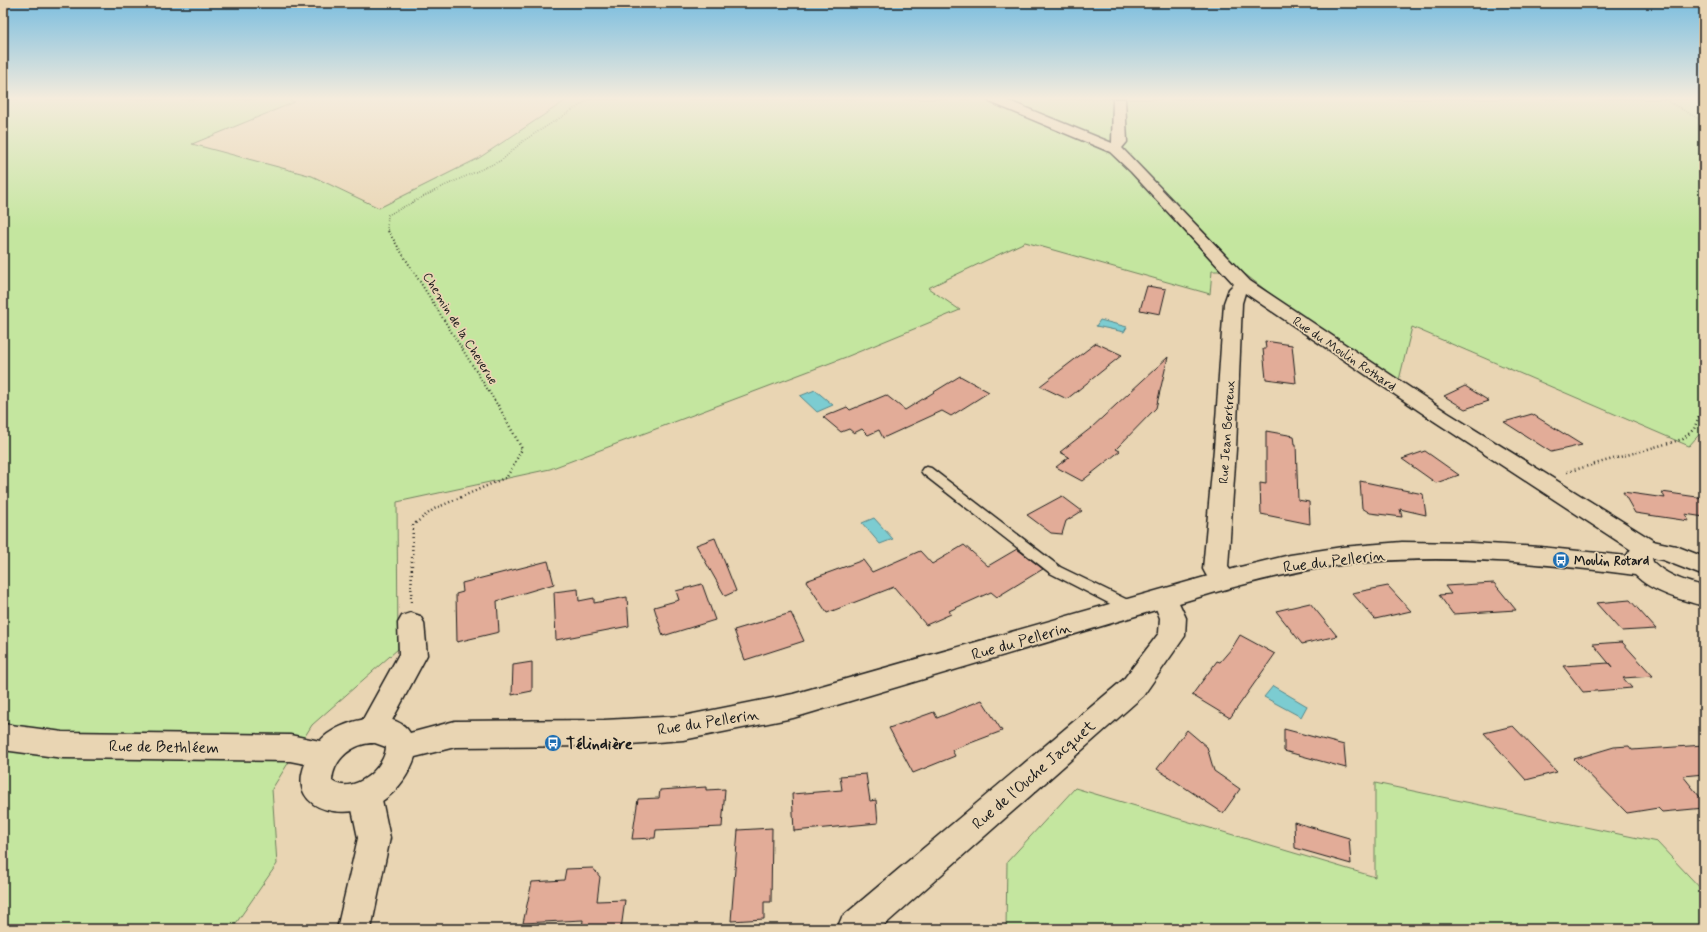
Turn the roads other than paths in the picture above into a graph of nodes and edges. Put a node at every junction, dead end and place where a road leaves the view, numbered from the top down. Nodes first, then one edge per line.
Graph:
1 (1099, 142) edge
2 (1120, 142) edge
3 (1115, 149) junction
4 (1244, 285) junction
5 (927, 471) dead end
6 (1645, 558) junction
7 (1704, 567) edge
8 (1224, 579) junction
9 (1704, 596) edge
10 (1165, 599) junction
11 (1131, 608) junction
12 (411, 623) road end
13 (372, 730) junction
14 (3, 736) edge
15 (401, 748) junction
16 (324, 755) junction
17 (365, 795) junction
18 (354, 929) edge
19 (854, 929) edge

1 - 3 street
2 - 3 street
3 - 4 street, Rue du Moulin Rothard
4 - 6 street, Rue du Moulin Rothard
4 - 8 street, Rue Jean Bertreux
5 - 11 lane
6 - 7 street, Rue du Pellerin
6 - 8 street, Rue du Pellerin
6 - 9 street, Rue du Moulin Rothard
8 - 10 street, Rue du Pellerin
10 - 11 street, Rue du Pellerin
10 - 19 street, Rue de l'Ouche Jacquet
11 - 15 street, Rue du Pellerin
12 - 13 street
13 - 15 street
13 - 16 street
14 - 16 street, Rue de Bethléem
15 - 17 street
16 - 17 street
17 - 18 street

